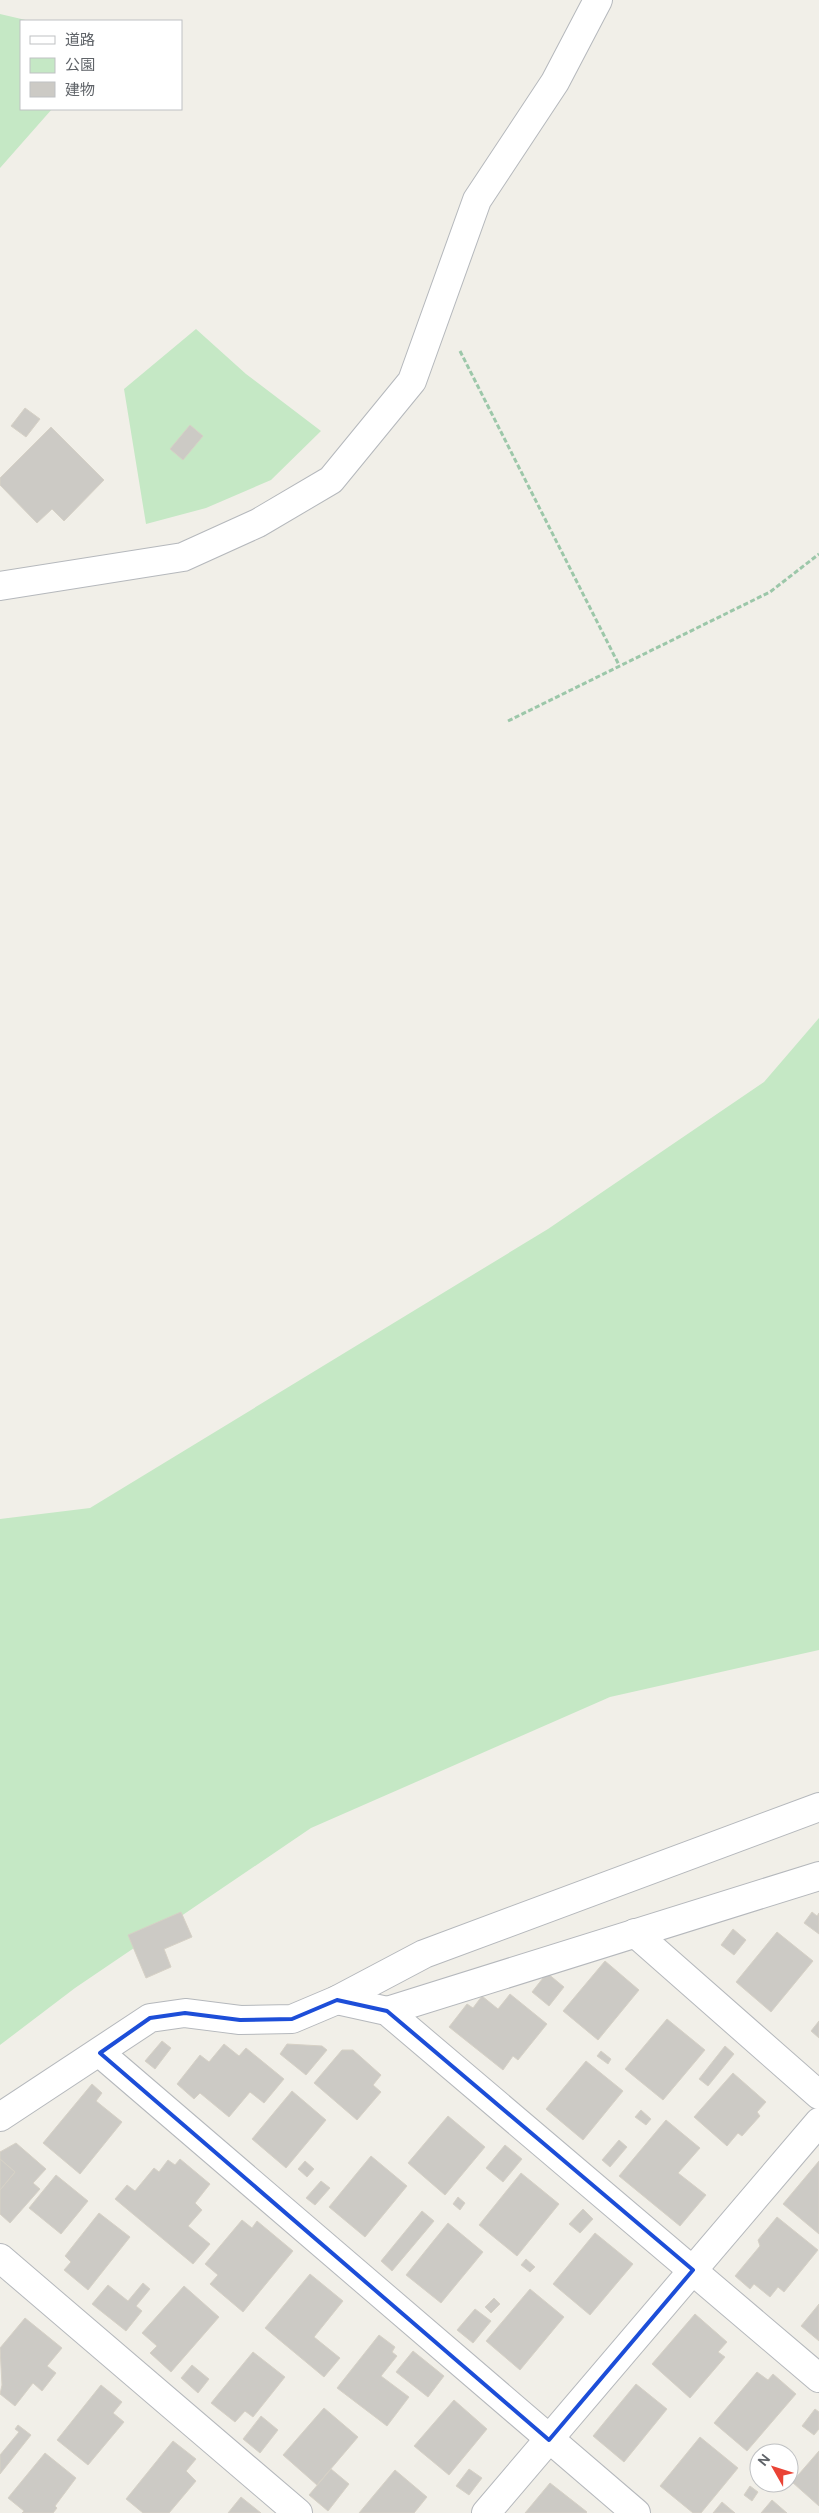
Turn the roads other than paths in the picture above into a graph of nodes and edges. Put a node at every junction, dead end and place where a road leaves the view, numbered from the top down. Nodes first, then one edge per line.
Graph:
1 (598, 0) edge
2 (0, 586) edge
3 (819, 1807) edge
4 (819, 1876) edge
5 (635, 1933) junction
6 (337, 2000) junction
7 (387, 2011) junction
8 (100, 2052) junction
9 (819, 2095) edge
10 (0, 2117) edge
11 (819, 2122) edge
12 (0, 2258) edge
13 (693, 2270) junction
14 (819, 2378) edge
15 (549, 2440) junction
16 (298, 2513) edge
17 (486, 2513) edge
18 (636, 2513) edge

1 - 2 street
3 - 6 street
4 - 5 street
5 - 7 street
5 - 9 street
6 - 7 street
6 - 8 street
7 - 13 street
8 - 10 street
8 - 15 street
11 - 13 street
12 - 16 street
13 - 14 street
13 - 15 street
15 - 17 street
15 - 18 street

